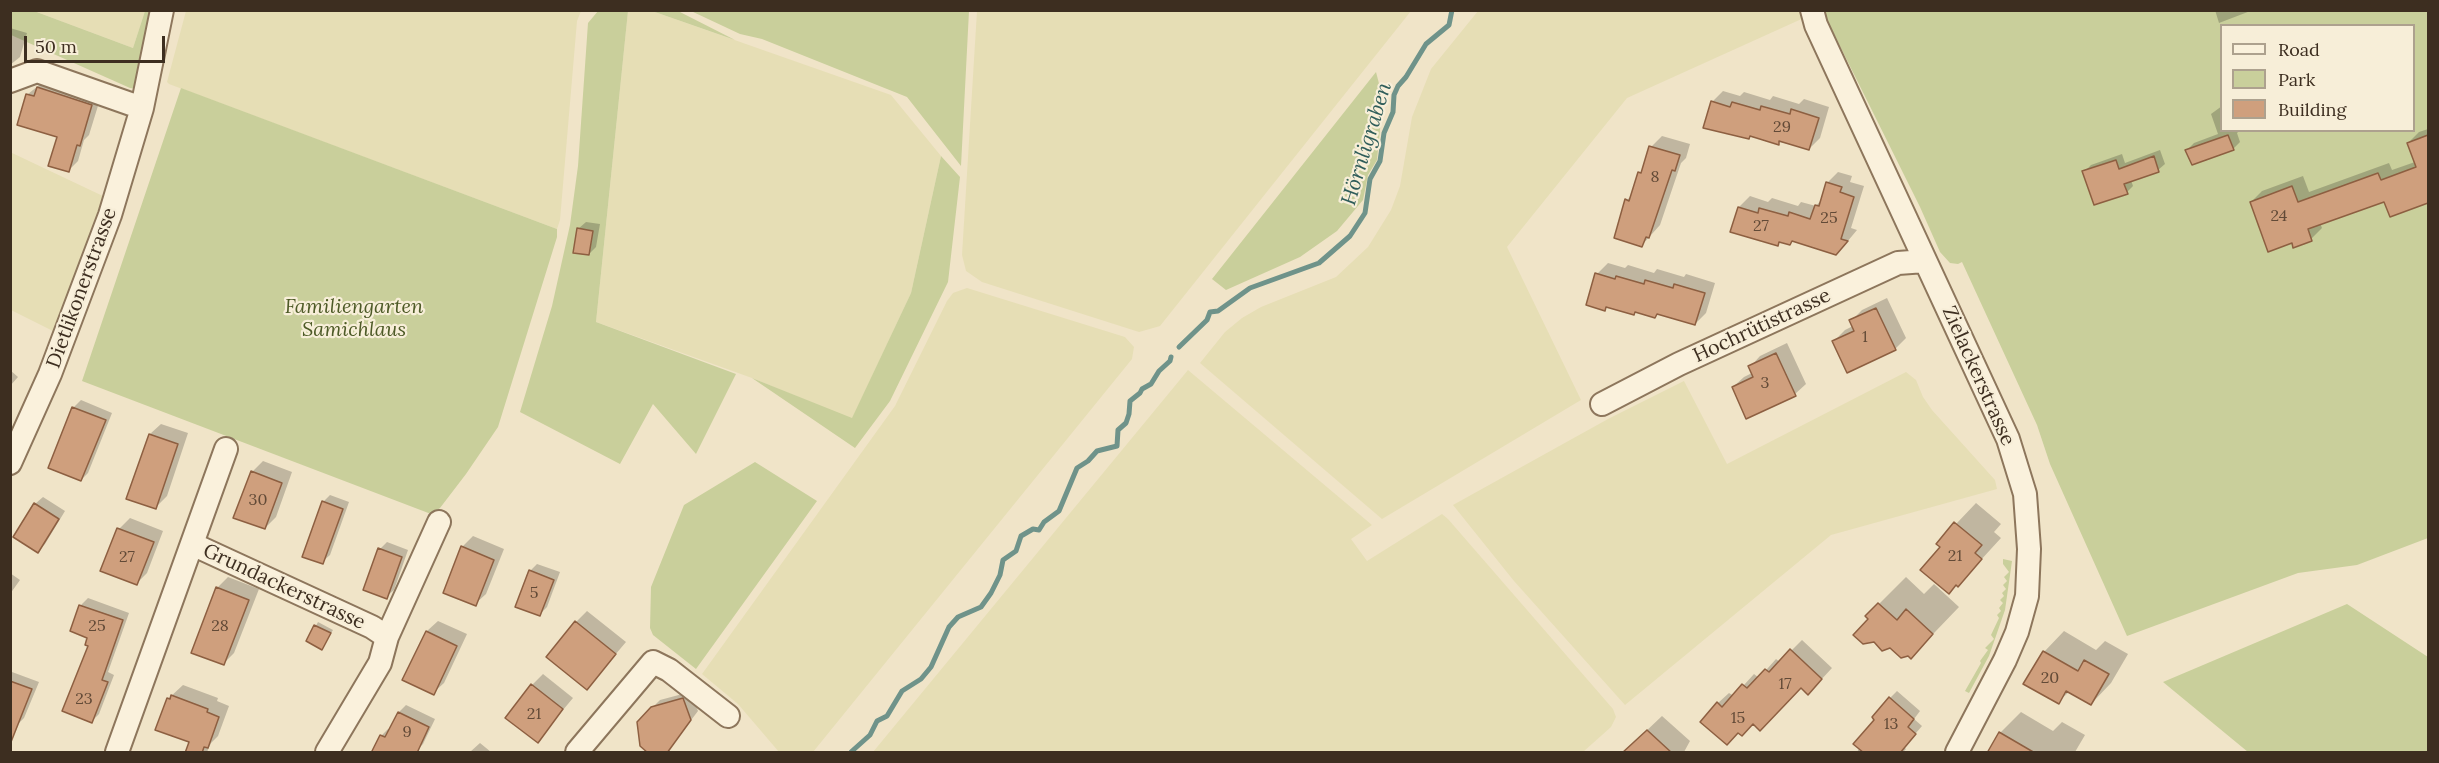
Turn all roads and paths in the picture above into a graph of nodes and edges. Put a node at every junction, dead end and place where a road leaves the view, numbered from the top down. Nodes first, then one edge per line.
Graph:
1 (162, 10) edge
2 (1812, 10) edge
3 (10, 81) edge
4 (142, 108) junction
5 (1925, 261) junction
6 (1602, 404) dead end
7 (226, 449) dead end
8 (10, 463) edge
9 (440, 522) dead end
10 (192, 544) junction
11 (387, 637) junction
12 (728, 717) dead end
13 (117, 753) edge
14 (327, 753) edge
15 (577, 753) edge
16 (1957, 753) edge

1 - 4 street, Dietlikonerstrasse
2 - 5 street, Zielackerstrasse
3 - 4 street
4 - 8 street, Dietlikonerstrasse
5 - 6 street, Hochrütistrasse
5 - 16 street, Zielackerstrasse
7 - 10 street
9 - 11 street
10 - 11 street, Grundackerstrasse
10 - 13 street
11 - 14 street, Grundackerstrasse
12 - 15 street

